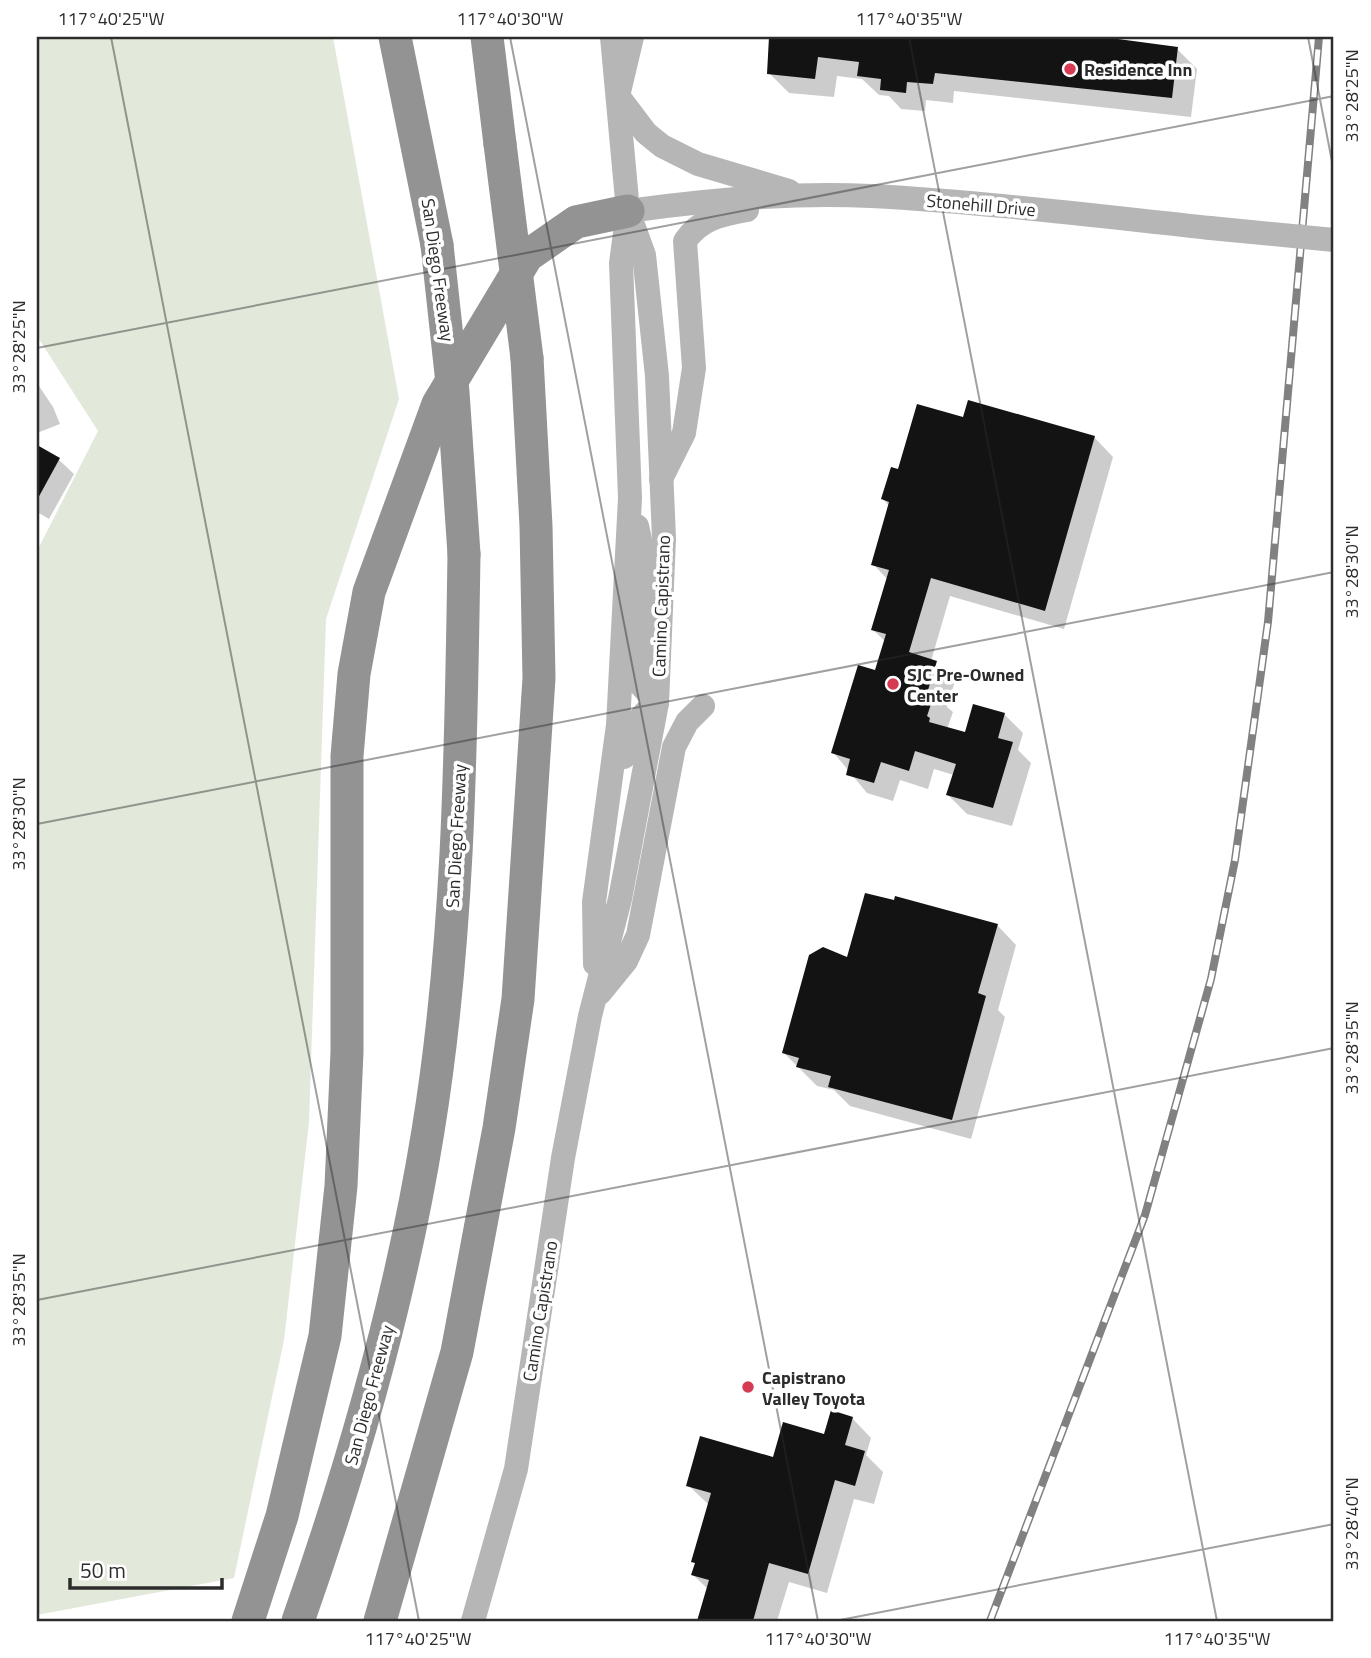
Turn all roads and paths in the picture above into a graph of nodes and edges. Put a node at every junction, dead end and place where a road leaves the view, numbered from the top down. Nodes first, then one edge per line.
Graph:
1 (395, 37) edge
2 (487, 37) edge
3 (612, 37) edge
4 (632, 37) edge
5 (618, 96) junction
6 (809, 198) junction
7 (628, 211) junction
8 (1334, 240) edge
9 (660, 481) junction
10 (630, 498) junction
11 (657, 704) junction
12 (703, 706) dead end
13 (595, 938) junction
14 (596, 999) junction
15 (248, 1621) edge
16 (298, 1621) edge
17 (380, 1621) edge
18 (473, 1621) edge

1 - 16 highway, San Diego Freeway, bridge
2 - 17 highway, bridge
3 - 5 main road, Camino Capistrano
4 - 5 main road
5 - 6 main road
5 - 7 main road, Camino Capistrano
6 - 7 main road, Stonehill Drive
6 - 8 main road, Stonehill Drive, bridge
6 - 9 main road
7 - 9 main road, Camino Capistrano
7 - 10 main road, Camino Capistrano
7 - 15 highway
9 - 11 main road, Camino Capistrano
10 - 11 main road
10 - 13 main road, Camino Capistrano
11 - 13 main road
11 - 14 main road, Camino Capistrano
12 - 14 main road
13 - 14 main road, Camino Capistrano
14 - 18 main road, Camino Capistrano

